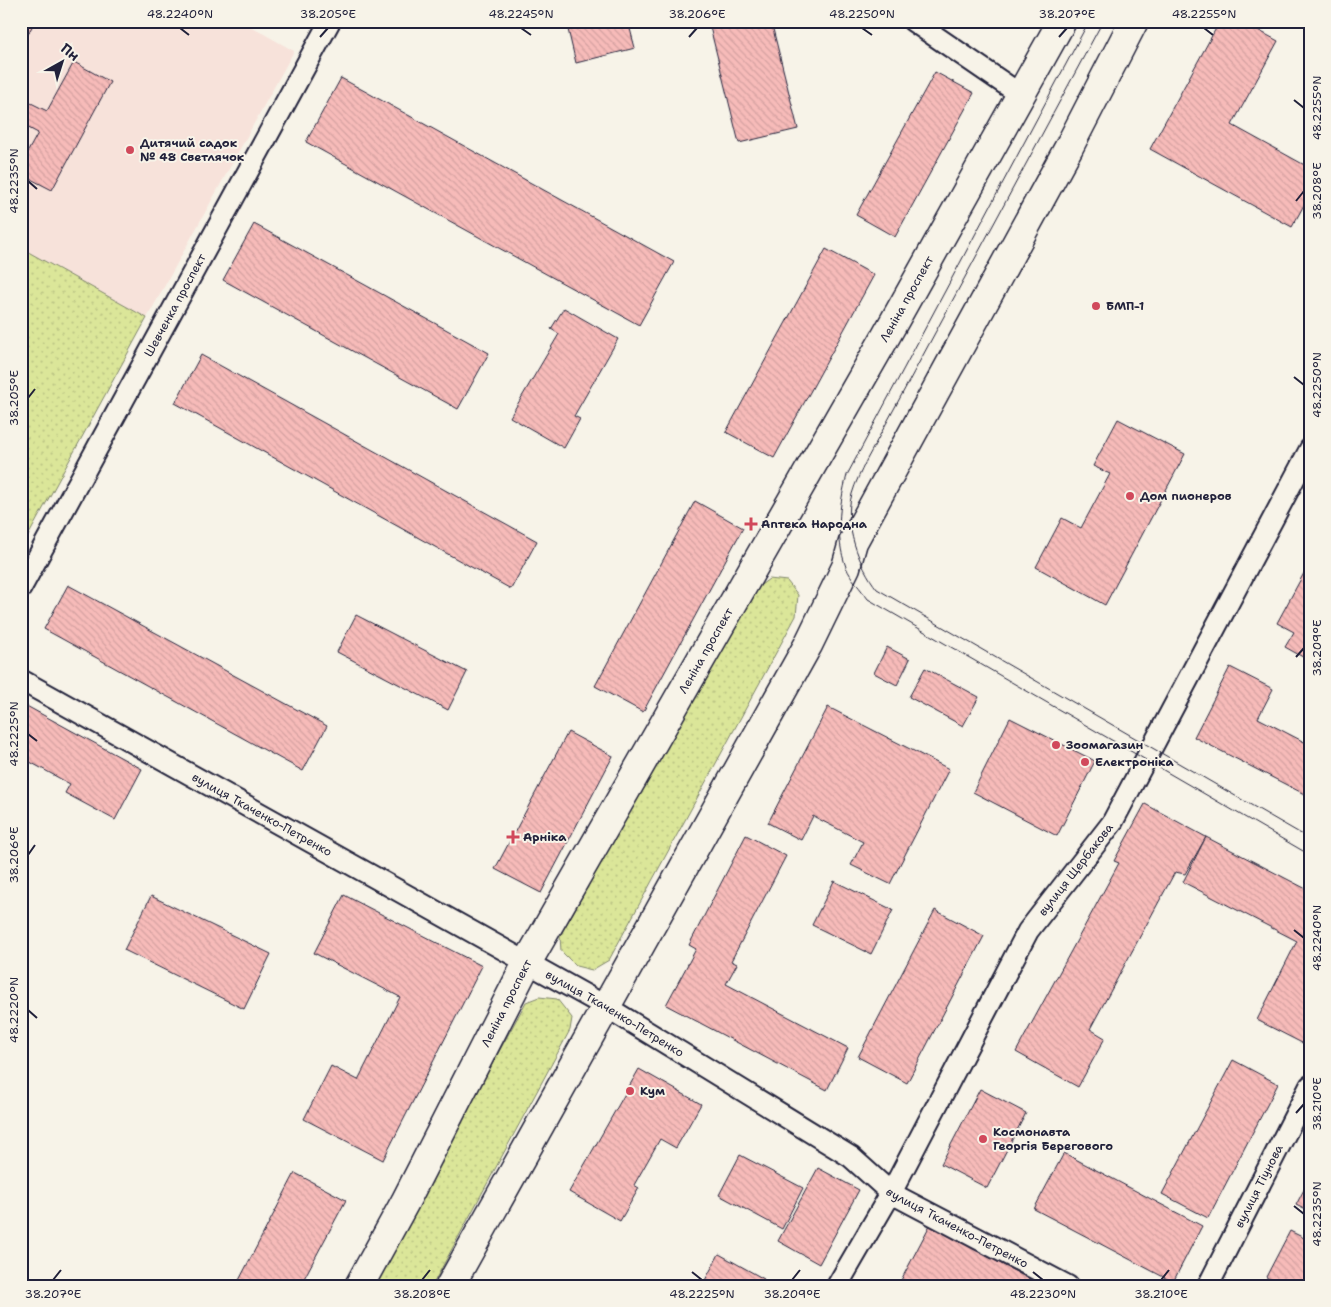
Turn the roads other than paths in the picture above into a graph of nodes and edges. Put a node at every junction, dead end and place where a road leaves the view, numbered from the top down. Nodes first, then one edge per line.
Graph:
1 (330, 21) edge
2 (913, 21) edge
3 (1062, 21) edge
4 (1134, 21) edge
5 (1021, 96) junction
6 (1310, 449) edge
7 (21, 588) edge
8 (21, 680) edge
9 (527, 963) junction
10 (605, 1006) junction
11 (1310, 1086) edge
12 (891, 1193) junction
13 (359, 1286) edge
14 (450, 1286) edge
15 (837, 1286) edge
16 (1068, 1286) edge
17 (1208, 1286) edge

1 - 7 street, Шевченка проспект
2 - 5 street
3 - 5 street, Леніна проспект
4 - 10 street
5 - 9 street, Леніна проспект
6 - 12 street, вулиця Щербакова
8 - 9 street, вулиця Ткаченко-Петренко
9 - 10 street, вулиця Ткаченко-Петренко
9 - 13 street, Леніна проспект
10 - 12 street, вулиця Ткаченко-Петренко
10 - 14 street
11 - 17 street, вулиця Тіунова
12 - 15 street, вулиця Щербакова
12 - 16 street, вулиця Ткаченко-Петренко

